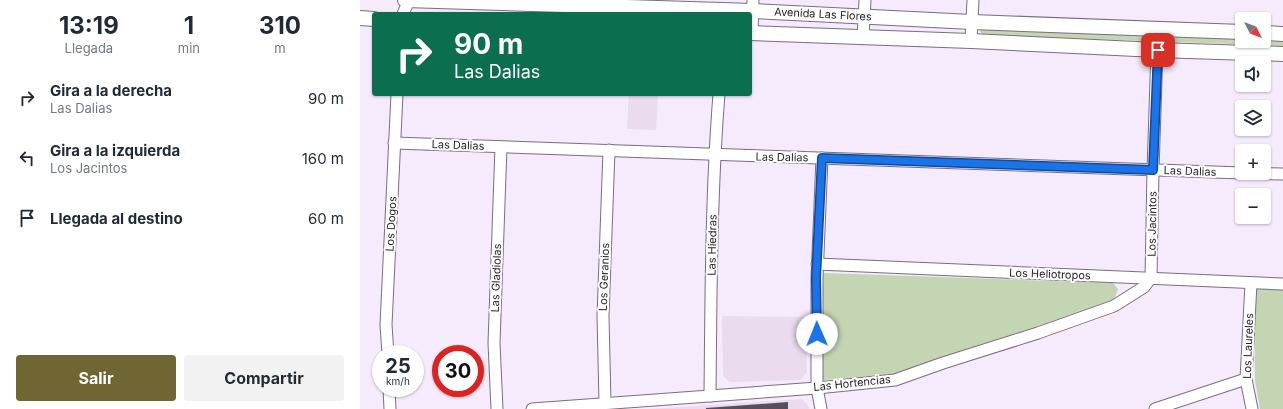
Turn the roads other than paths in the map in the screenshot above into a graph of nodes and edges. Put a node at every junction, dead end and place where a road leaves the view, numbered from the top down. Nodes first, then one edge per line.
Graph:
1 (405, 0) edge
2 (409, 0) edge
3 (865, 0) edge
4 (973, 0) edge
5 (753, 5) edge
6 (528, 6) edge
7 (642, 7) edge
8 (404, 12) edge
9 (865, 16) junction
10 (360, 18) edge
11 (372, 19) edge
12 (752, 19) edge
13 (972, 22) junction
14 (1235, 32) edge
15 (752, 33) edge
16 (1271, 33) edge
17 (1283, 34) edge
18 (863, 37) junction
19 (971, 42) junction
20 (1158, 50) junction
21 (1283, 54) edge
22 (397, 96) edge
23 (719, 96) edge
24 (394, 143) junction
25 (501, 147) junction
26 (609, 150) junction
27 (714, 155) junction
28 (822, 158) junction
29 (1153, 170) junction
30 (1235, 173) edge
31 (1271, 174) edge
32 (1283, 174) edge
33 (817, 264) junction
34 (1151, 278) junction
35 (1251, 282) junction
36 (1283, 284) edge
37 (387, 345) edge
38 (1246, 379) junction
39 (818, 388) junction
40 (710, 396) junction
41 (389, 397) edge
42 (605, 403) junction
43 (390, 409) edge
44 (497, 409) edge
45 (532, 409) edge
46 (821, 409) edge
47 (1155, 409) edge
48 (1252, 409) edge

1 - 2 street, Avenida Las Flores
2 - 6 street, Avenida Las Flores
2 - 8 street
3 - 9 street
4 - 13 street
5 - 7 street, Avenida Las Flores
5 - 9 street, Avenida Las Flores
5 - 12 street
6 - 7 street, Avenida Las Flores
9 - 13 street, Avenida Las Flores
9 - 18 street
10 - 11 street
13 - 14 street, Avenida Las Flores
13 - 19 street
15 - 18 street, Avenida Las Flores
16 - 17 street
18 - 19 street, Avenida Las Flores
19 - 20 street, Avenida Las Flores
20 - 21 street, Avenida Las Flores
20 - 29 street, Los Jacintos
22 - 24 street, Los Dogos
23 - 27 street, Las Hiedras
24 - 25 street, Las Dalias
24 - 37 street, Los Dogos
25 - 26 street, Las Dalias
25 - 44 street, Las Gladiolas
26 - 27 street, Las Dalias
26 - 42 street, Los Geranios
27 - 28 street, Las Dalias
27 - 40 street, Las Hiedras
28 - 29 street, Las Dalias
28 - 33 street
29 - 30 street, Las Dalias
29 - 34 street, Los Jacintos
31 - 32 street, Las Dalias
33 - 34 street, Los Heliotropos
33 - 39 street
34 - 35 street, Los Heliotropos
34 - 39 street, Las Hortencias
35 - 36 street, Los Heliotropos
35 - 38 street, Los Laureles
38 - 47 street
38 - 48 street, Los Laureles
39 - 40 street, Las Hortencias
39 - 46 street
40 - 42 street, Las Hortencias
41 - 43 street
42 - 45 street, Las Hortencias

